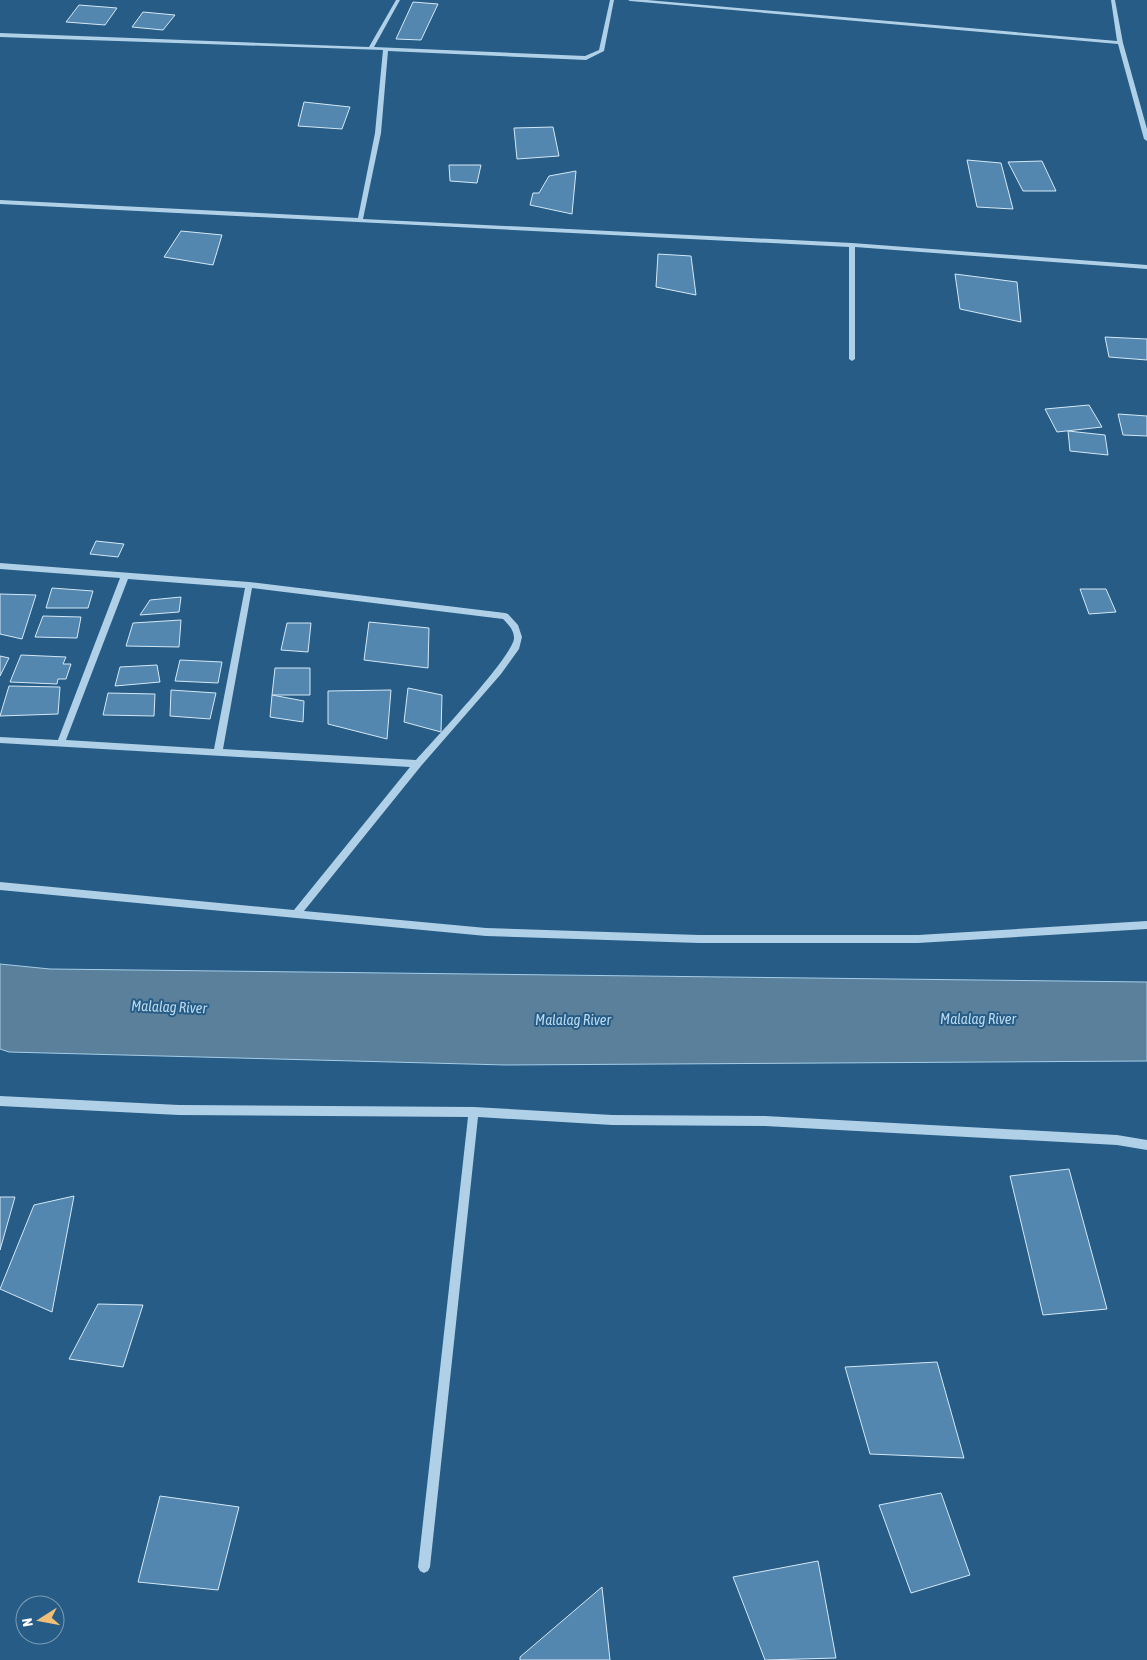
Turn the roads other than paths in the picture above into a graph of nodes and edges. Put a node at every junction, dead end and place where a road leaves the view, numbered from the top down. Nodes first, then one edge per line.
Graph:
1 (398, 0) edge
2 (612, 0) edge
3 (630, 0) edge
4 (1113, 0) edge
5 (0, 35) edge
6 (1120, 43) junction
7 (370, 49) junction
8 (386, 49) junction
9 (1147, 139) edge
10 (0, 202) edge
11 (360, 221) junction
12 (852, 245) junction
13 (1147, 267) edge
14 (852, 359) dead end
15 (0, 566) edge
16 (125, 576) junction
17 (249, 585) junction
18 (0, 740) edge
19 (61, 743) junction
20 (218, 752) junction
21 (418, 764) junction
22 (0, 886) edge
23 (296, 915) junction
24 (1147, 925) edge
25 (0, 1101) edge
26 (474, 1112) junction
27 (1147, 1145) edge
28 (424, 1567) dead end

1 - 7 street
2 - 8 street
3 - 6 street
4 - 6 street
5 - 7 street
6 - 9 street
7 - 8 street
8 - 11 street
10 - 11 street
11 - 12 street
12 - 13 street
12 - 14 street
15 - 16 street
16 - 17 street
16 - 19 street
17 - 20 street
17 - 21 street
18 - 19 street
19 - 20 street
20 - 21 street
21 - 23 street
22 - 23 street
23 - 24 street
25 - 26 street
26 - 27 street
26 - 28 street

